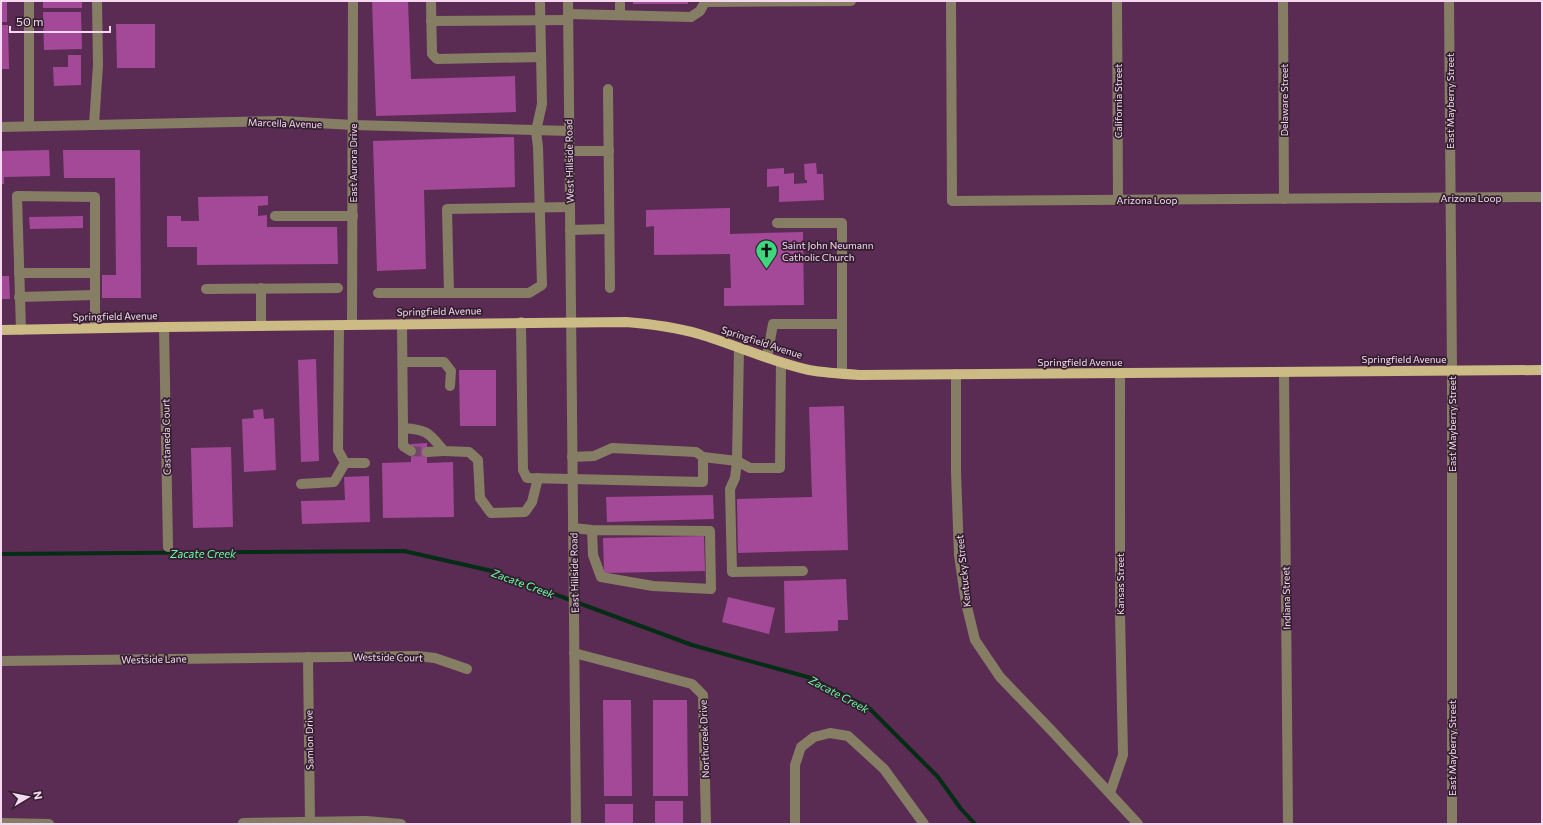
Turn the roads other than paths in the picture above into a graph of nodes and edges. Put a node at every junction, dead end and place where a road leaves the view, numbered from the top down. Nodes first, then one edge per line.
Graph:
1 (29, 1) edge
2 (97, 1) edge
3 (353, 1) edge
4 (431, 1) edge
5 (540, 1) edge
6 (568, 1) edge
7 (705, 1) edge
8 (850, 1) edge
9 (951, 1) edge
10 (1117, 1) edge
11 (1283, 1) edge
12 (1449, 1) edge
13 (618, 2) edge
14 (620, 15) junction
15 (568, 17) junction
16 (540, 19) junction
17 (431, 21) junction
18 (541, 57) junction
19 (608, 89) dead end
20 (94, 125) junction
21 (353, 125) junction
22 (29, 126) junction
23 (1, 127) edge
24 (536, 131) junction
25 (569, 131) junction
26 (569, 151) junction
27 (609, 151) junction
28 (1542, 197) edge
29 (1450, 198) junction
30 (1284, 199) junction
31 (1118, 200) junction
32 (540, 206) junction
33 (570, 207) junction
34 (275, 216) dead end
35 (352, 216) junction
36 (777, 223) dead end
37 (610, 229) junction
38 (570, 230) junction
39 (95, 273) junction
40 (19, 274) junction
41 (261, 288) junction
42 (338, 288) dead end
43 (610, 288) dead end
44 (206, 289) dead end
45 (378, 293) dead end
46 (449, 293) junction
47 (95, 295) junction
48 (19, 296) junction
49 (522, 322) junction
50 (571, 322) junction
51 (352, 324) junction
52 (402, 324) junction
53 (842, 324) junction
54 (339, 325) junction
55 (261, 326) junction
56 (164, 327) junction
57 (95, 328) junction
58 (1, 330) edge
59 (21, 330) junction
60 (739, 348) junction
61 (767, 357) junction
62 (403, 362) junction
63 (781, 362) junction
64 (1542, 370) edge
65 (1452, 371) junction
66 (1284, 372) junction
67 (842, 373) junction
68 (1120, 373) junction
69 (956, 374) junction
70 (450, 386) dead end
71 (403, 428) junction
72 (411, 451) dead end
73 (444, 451) junction
74 (427, 452) tunnel mouth
75 (572, 457) junction
76 (703, 457) junction
77 (737, 462) junction
78 (345, 463) junction
79 (365, 463) dead end
80 (538, 478) junction
81 (573, 479) junction
82 (301, 484) dead end
83 (573, 528) junction
84 (592, 530) junction
85 (168, 548) dead end
86 (803, 571) dead end
87 (574, 653) junction
88 (308, 657) junction
89 (1, 661) edge
90 (467, 669) dead end
91 (1110, 793) junction
92 (310, 822) edge
93 (1, 823) edge
94 (243, 823) dead end
95 (49, 824) edge
96 (401, 824) edge
97 (576, 824) edge
98 (706, 824) edge
99 (795, 824) edge
100 (924, 824) edge
101 (1138, 824) edge
102 (1288, 824) edge
103 (1452, 824) edge

1 - 22 street
2 - 20 street
3 - 21 street, East Aurora Drive
4 - 17 street
5 - 16 street
6 - 15 street, West Hillside Road
7 - 8 street
7 - 14 street
9 - 31 street, Arizona Loop
10 - 31 street, California Street
11 - 30 street, Delaware Street
12 - 29 street, East Mayberry Street
13 - 14 street
14 - 15 street
15 - 16 street
15 - 25 street, West Hillside Road
16 - 17 street
16 - 18 street
17 - 18 street
18 - 24 street
19 - 27 street
20 - 21 street, Marcella Avenue
20 - 22 street, Marcella Avenue
21 - 24 street, Marcella Avenue
21 - 35 street, East Aurora Drive
22 - 23 street, Marcella Avenue
24 - 25 street, Marcella Avenue
24 - 32 street
25 - 26 street, West Hillside Road
26 - 27 street
26 - 33 street, West Hillside Road
27 - 37 street
28 - 29 street, Arizona Loop
29 - 30 street, Arizona Loop
29 - 65 street, East Mayberry Street
30 - 31 street, Arizona Loop
32 - 33 street
32 - 46 street
32 - 46 street
33 - 38 street, West Hillside Road
34 - 35 street
35 - 51 street, East Aurora Drive
36 - 53 street
37 - 38 street
37 - 43 street
38 - 50 street, West Hillside Road
39 - 40 street
39 - 40 street
39 - 47 street
40 - 48 street
41 - 42 street
41 - 44 street
41 - 55 street
45 - 46 street
47 - 48 street
47 - 57 street
48 - 59 street
49 - 50 main road, Springfield Avenue
49 - 52 main road, Springfield Avenue
49 - 80 street
50 - 60 main road, Springfield Avenue
50 - 75 street, East Hillside Road
51 - 52 main road, Springfield Avenue
51 - 54 main road, Springfield Avenue
52 - 62 street
53 - 61 street
53 - 67 street
54 - 55 main road, Springfield Avenue
54 - 78 street
55 - 56 main road, Springfield Avenue
56 - 57 main road, Springfield Avenue
56 - 85 street, Castaneda Court
57 - 59 main road, Springfield Avenue
58 - 59 main road, Springfield Avenue
60 - 61 main road, Springfield Avenue
60 - 77 street
61 - 63 main road, Springfield Avenue
62 - 70 street
62 - 71 street
63 - 67 main road, Springfield Avenue
63 - 77 street
64 - 65 main road, Springfield Avenue
65 - 66 main road, Springfield Avenue
65 - 103 street, East Mayberry Street
66 - 68 main road, Springfield Avenue
66 - 102 street, Indiana Street
67 - 69 main road, Springfield Avenue
68 - 69 main road, Springfield Avenue
68 - 91 street, Kansas Street
69 - 91 street, Kentucky Street
71 - 72 street
71 - 73 street
73 - 74 street
73 - 80 street
75 - 76 street
75 - 81 street, East Hillside Road
76 - 77 street
76 - 81 street
77 - 86 street
78 - 79 street
78 - 82 street
80 - 81 street
81 - 83 street, East Hillside Road
83 - 84 street
83 - 87 street, East Hillside Road
84 - 84 street
87 - 97 street, East Hillside Road
87 - 98 street, Northcreek Drive
88 - 89 street, Westside Lane
88 - 90 street, Westside Court
88 - 92 street, Samlon Drive
91 - 101 street, Kentucky Street
92 - 94 street
92 - 96 street
93 - 95 street
99 - 100 street

